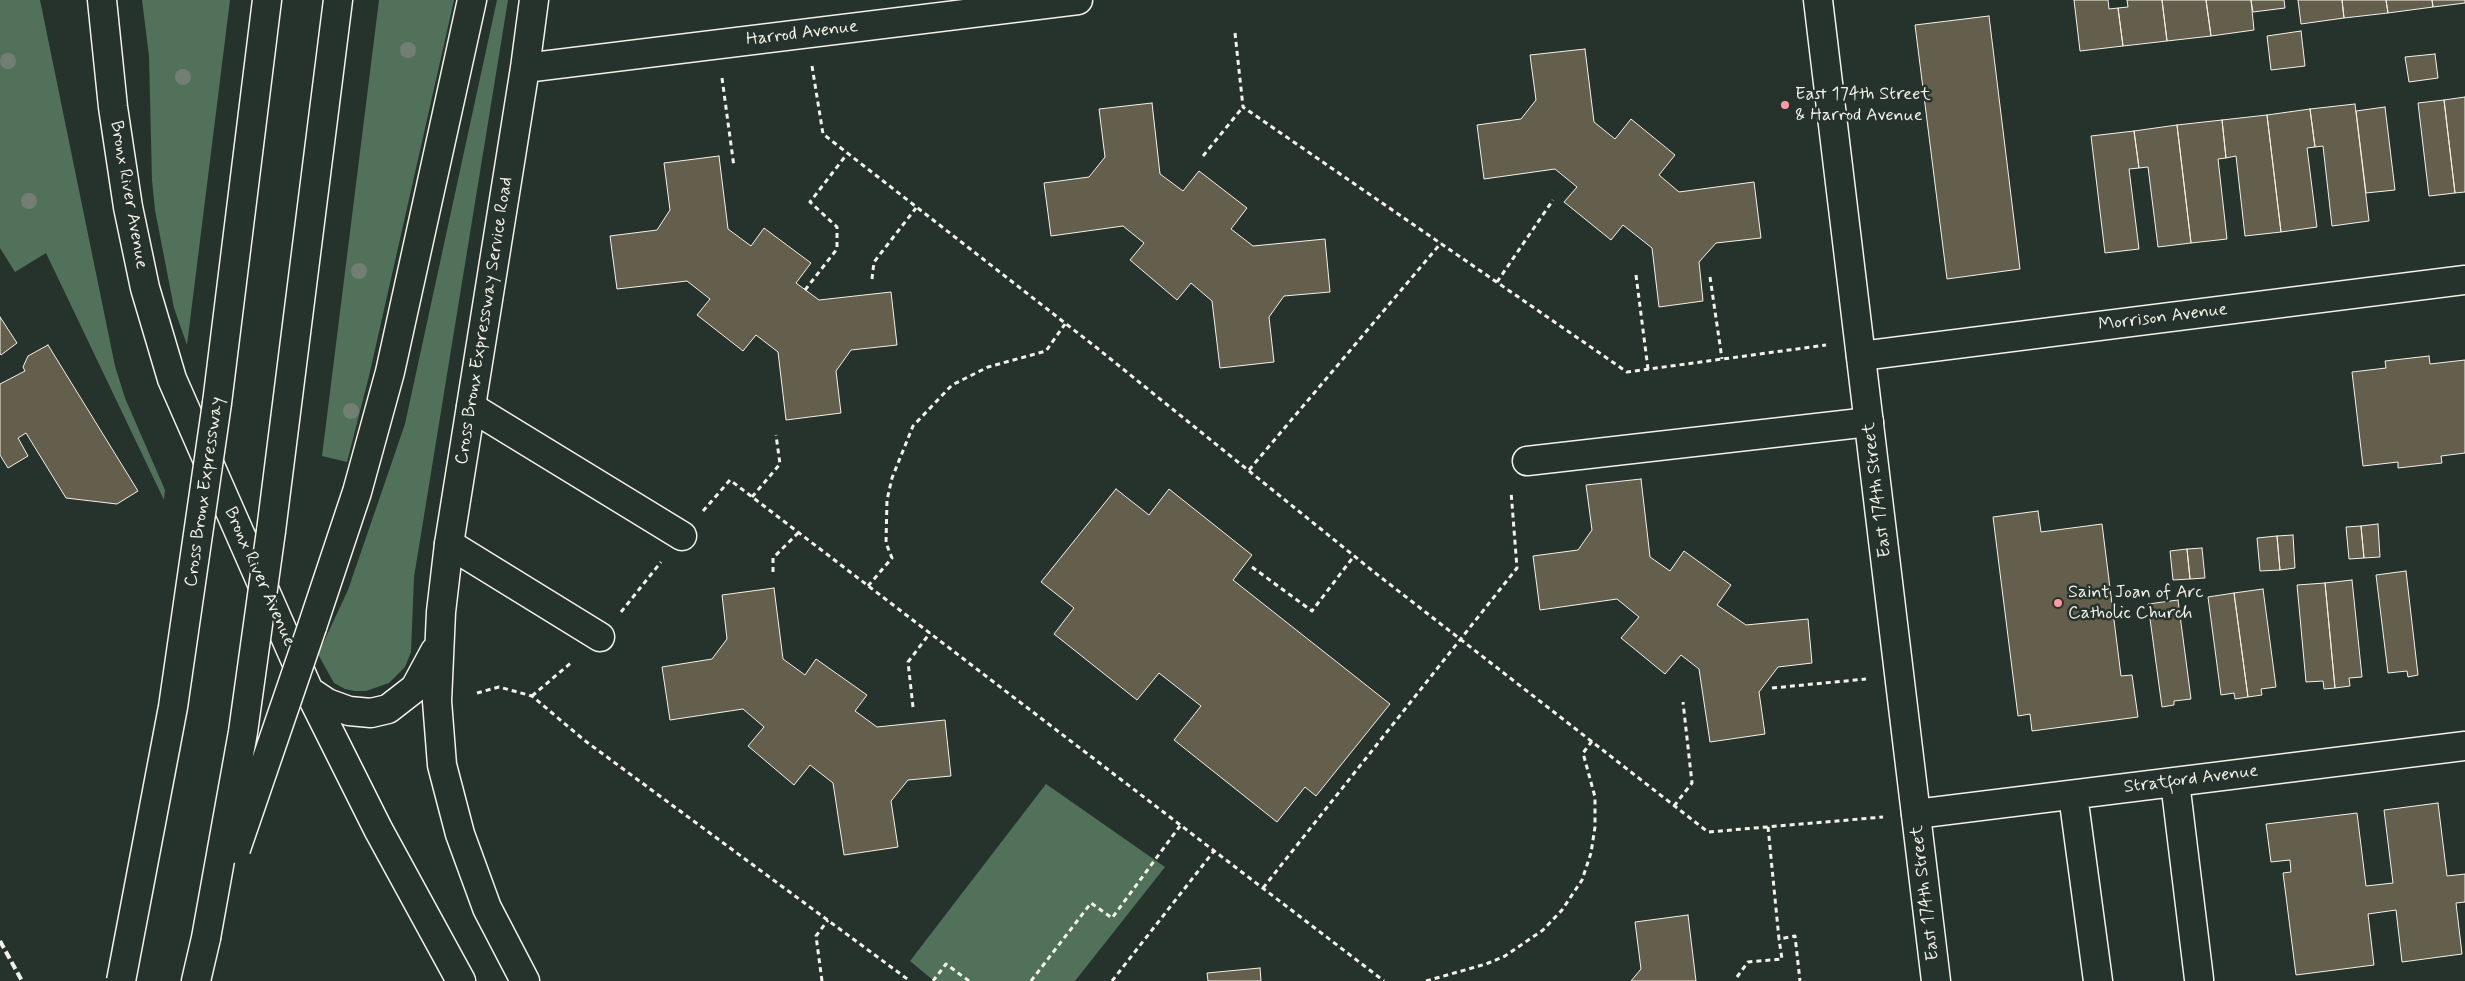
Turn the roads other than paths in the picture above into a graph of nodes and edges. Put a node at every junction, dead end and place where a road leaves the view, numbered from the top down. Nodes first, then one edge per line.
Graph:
1 (96, 0) edge
2 (102, 0) edge
3 (268, 0) edge
4 (338, 0) edge
5 (472, 0) edge
6 (534, 0) edge
7 (1078, 0) edge
8 (1818, 0) edge
9 (106, 54) junction
10 (525, 68) junction
11 (2465, 280) edge
12 (1860, 348) junction
13 (471, 407) junction
14 (1870, 422) junction
15 (1527, 461) road end
16 (682, 536) road end
17 (449, 544) junction
18 (600, 637) road end
19 (438, 643) junction
20 (309, 691) junction
21 (2465, 746) edge
22 (2175, 782) junction
23 (2073, 795) junction
24 (1916, 814) junction
25 (206, 938) junction
26 (2199, 980) dead end
27 (121, 981) edge
28 (196, 981) edge
29 (460, 981) edge
30 (525, 981) edge
31 (1936, 981) edge
32 (2098, 981) edge

1 - 9 main road
2 - 9 main road, Bronx River Avenue
3 - 27 main road, Cross Bronx Expressway, bridge
4 - 25 main road, bridge
5 - 25 main road, bridge
6 - 10 main road, Cross Bronx Expressway Service Road
7 - 10 main road, Harrod Avenue
8 - 12 main road, East 174th Street
9 - 20 main road, Bronx River Avenue
10 - 13 main road, Cross Bronx Expressway Service Road
11 - 12 main road, Morrison Avenue
12 - 14 main road, East 174th Street
13 - 16 main road
13 - 17 main road, Cross Bronx Expressway Service Road
14 - 15 main road
14 - 24 main road, East 174th Street
17 - 18 main road
17 - 19 main road, Cross Bronx Expressway Service Road
19 - 20 main road
19 - 30 main road
20 - 29 main road, Bronx River Avenue
21 - 22 main road, Stratford Avenue
22 - 23 main road, Stratford Avenue
22 - 26 main road
23 - 24 main road, Stratford Avenue
23 - 32 main road
24 - 31 main road, East 174th Street
25 - 28 main road

